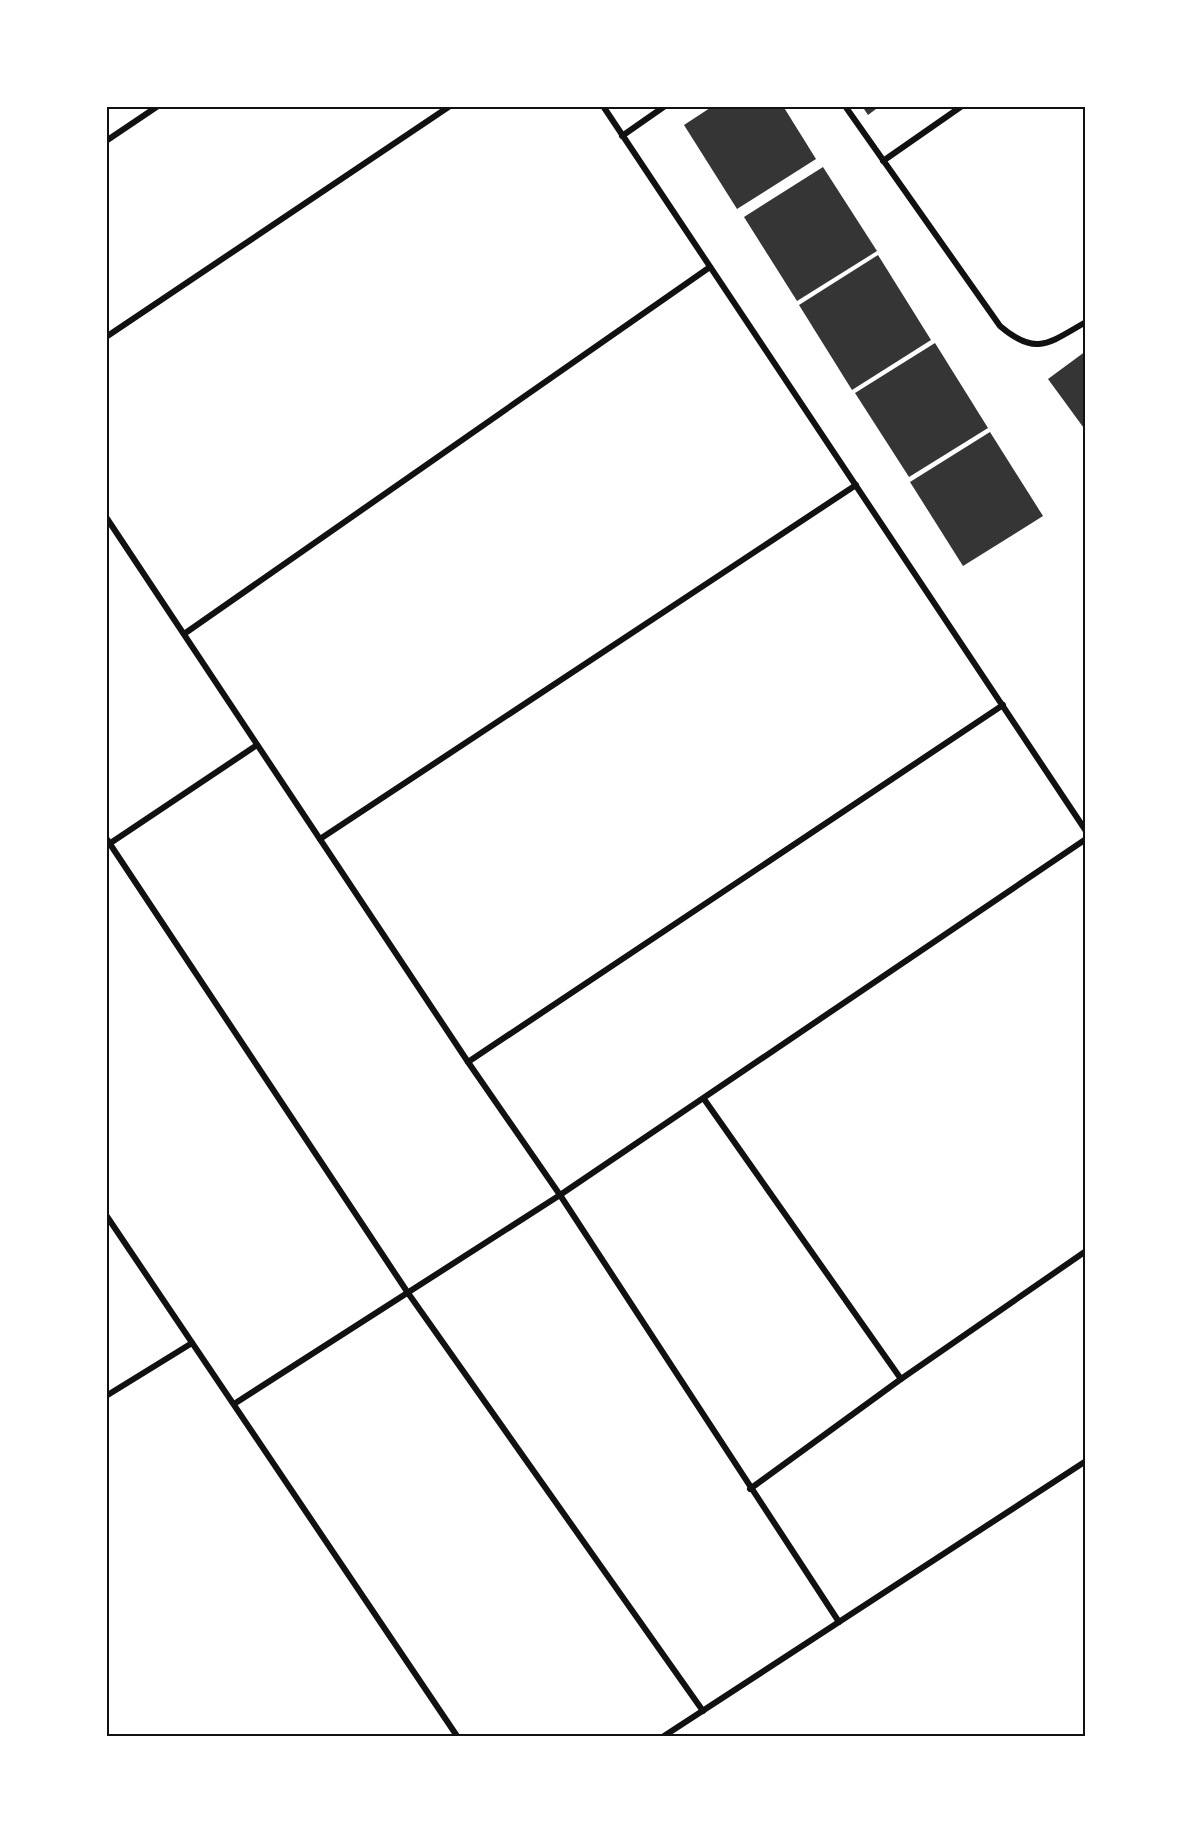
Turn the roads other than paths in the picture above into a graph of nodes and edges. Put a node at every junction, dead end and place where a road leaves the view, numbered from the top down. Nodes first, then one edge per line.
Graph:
1 (158, 106) edge
2 (450, 106) edge
3 (603, 106) edge
4 (665, 106) edge
5 (845, 106) edge
6 (962, 106) edge
7 (622, 136) junction
8 (106, 141) edge
9 (883, 161) junction
10 (710, 267) junction
11 (1086, 322) edge
12 (106, 337) edge
13 (856, 486) junction
14 (106, 517) edge
15 (184, 634) junction
16 (1003, 705) junction
17 (257, 745) junction
18 (1086, 831) edge
19 (320, 839) junction
20 (1086, 839) edge
21 (108, 843) edge
22 (468, 1062) junction
23 (704, 1099) junction
24 (560, 1195) junction
25 (106, 1215) edge
26 (1086, 1251) edge
27 (408, 1293) junction
28 (192, 1343) junction
29 (901, 1379) junction
30 (106, 1396) edge
31 (234, 1404) junction
32 (1086, 1461) edge
33 (750, 1489) junction
34 (839, 1622) junction
35 (703, 1711) junction
36 (457, 1737) edge
37 (664, 1737) edge

1 - 8 street
2 - 12 street
3 - 7 street
4 - 7 street
5 - 9 street
6 - 9 street
7 - 10 street
9 - 11 street
10 - 13 street
10 - 15 street
13 - 16 street
13 - 19 street
14 - 15 street
15 - 17 street
16 - 18 street
16 - 22 street
17 - 19 street
17 - 21 street
19 - 22 street
20 - 23 street
21 - 27 street
22 - 24 street
23 - 24 street
23 - 29 street
24 - 27 street
24 - 33 street
25 - 28 street
26 - 29 street
27 - 31 street
27 - 35 street
28 - 30 street
28 - 31 street
29 - 33 street
31 - 36 street
32 - 34 street
33 - 34 street
34 - 35 street
35 - 37 street

